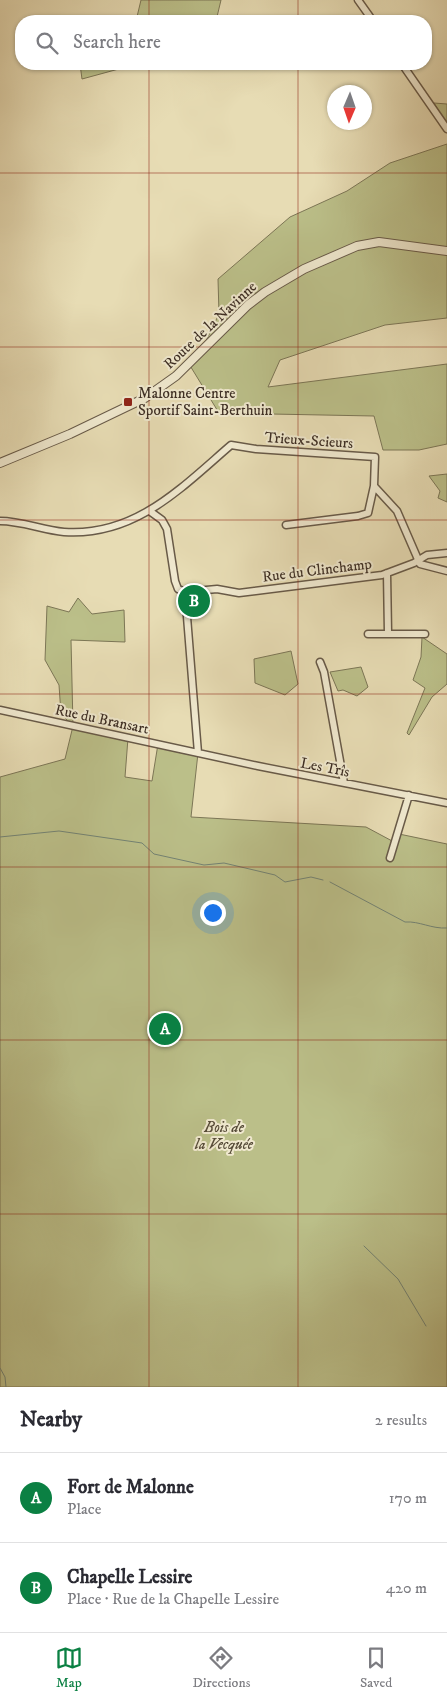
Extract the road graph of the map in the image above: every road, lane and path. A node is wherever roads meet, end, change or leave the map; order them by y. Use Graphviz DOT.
graph roads {
  1 [pos="358,0"];
  2 [pos="369,15"];
  3 [pos="406,70"];
  4 [pos="447,129"];
  5 [pos="447,251"];
  6 [pos="0,463"];
  7 [pos="374,486"];
  8 [pos="151,512"];
  9 [pos="0,521"];
  10 [pos="286,525"];
  11 [pos="447,553"];
  12 [pos="418,560"];
  13 [pos="447,571"];
  14 [pos="387,573"];
  15 [pos="185,592"];
  16 [pos="388,633"];
  17 [pos="368,634"];
  18 [pos="425,634"];
  19 [pos="320,662"];
  20 [pos="0,710"];
  21 [pos="198,753"];
  22 [pos="344,783"];
  23 [pos="409,795"];
  24 [pos="447,803"];
  25 [pos="390,858"];
  1 -- 2 [label="street"];
  3 -- 4 [label="street"];
  5 -- 6 [label="street, Route de la Navinne"];
  7 -- 8 [label="street, Trieux-Scieurs"];
  7 -- 10 [label="street"];
  7 -- 12 [label="street"];
  8 -- 9 [label="street"];
  8 -- 15 [label="street"];
  11 -- 12 [label="street, Rue du Clinchamp"];
  12 -- 13 [label="street"];
  12 -- 14 [label="street, Rue du Clinchamp"];
  14 -- 15 [label="street, Rue du Clinchamp"];
  14 -- 16 [label="street"];
  15 -- 21 [label="street"];
  16 -- 17 [label="street"];
  16 -- 18 [label="street"];
  19 -- 22 [label="street"];
  20 -- 21 [label="street, Rue du Bransart"];
  21 -- 22 [label="street, Les Trîs"];
  22 -- 23 [label="street, Les Trîs"];
  23 -- 24 [label="street, Les Trîs"];
  23 -- 25 [label="street"];
}
